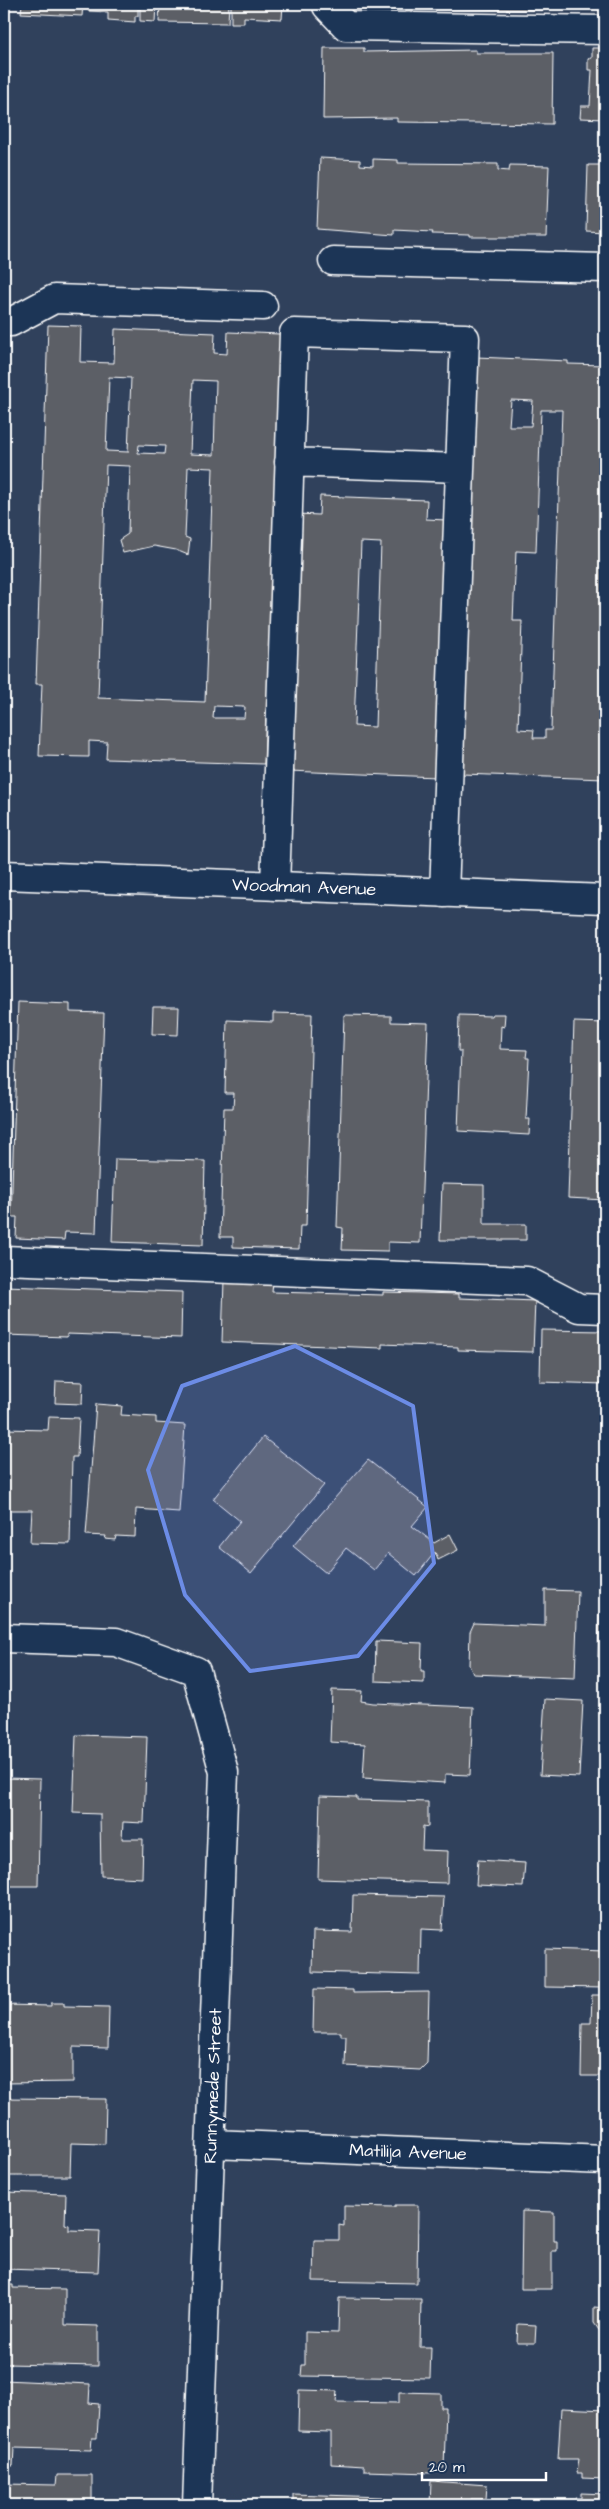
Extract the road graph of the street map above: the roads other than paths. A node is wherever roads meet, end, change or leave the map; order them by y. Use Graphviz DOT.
graph roads {
  1 [pos="327,4"];
  2 [pos="605,30"];
  3 [pos="333,261"];
  4 [pos="605,268"];
  5 [pos="263,306"];
  6 [pos="4,322"];
  7 [pos="290,462"];
  8 [pos="460,468"];
  9 [pos="4,874"];
  10 [pos="275,886"];
  11 [pos="444,893"];
  12 [pos="605,899"];
  13 [pos="4,1260"];
  14 [pos="605,1309"];
  15 [pos="4,1638"];
  16 [pos="212,2144"];
  17 [pos="605,2160"];
  18 [pos="197,2505"];
  1 -- 2 [label="street"];
  3 -- 4 [label="street"];
  5 -- 6 [label="street"];
  7 -- 8 [label="street"];
  7 -- 8 [label="street"];
  7 -- 10 [label="street"];
  8 -- 11 [label="street"];
  9 -- 10 [label="street, Woodman Avenue"];
  10 -- 11 [label="street, Woodman Avenue"];
  11 -- 12 [label="street, Woodman Avenue"];
  13 -- 14 [label="street"];
  15 -- 16 [label="street, Runnymede Street"];
  16 -- 17 [label="street, Matilija Avenue"];
  16 -- 18 [label="street, Runnymede Street"];
}
